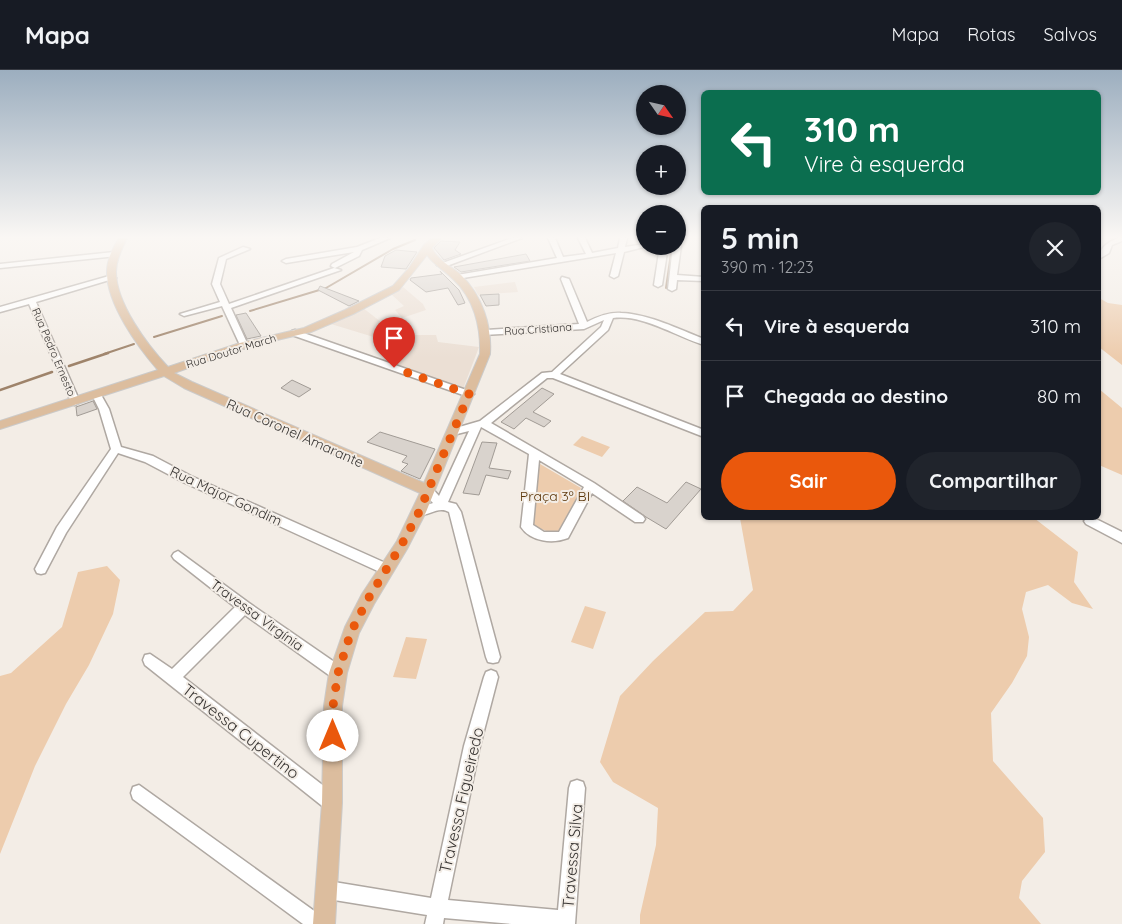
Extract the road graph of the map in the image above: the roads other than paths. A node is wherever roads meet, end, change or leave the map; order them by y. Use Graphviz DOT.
graph roads {
  1 [pos="673,277"];
  2 [pos="112,278"];
  3 [pos="217,278"];
  4 [pos="307,278"];
  5 [pos="406,278"];
  6 [pos="458,278"];
  7 [pos="659,278"];
  8 [pos="686,278"];
  9 [pos="565,279"];
  10 [pos="701,279"];
  11 [pos="658,285"];
  12 [pos="672,289"];
  13 [pos="32,301"];
  14 [pos="226,305"];
  15 [pos="0,310"];
  16 [pos="184,314"];
  17 [pos="609,319"];
  18 [pos="584,326"];
  19 [pos="295,333"];
  20 [pos="486,333"];
  21 [pos="701,341"];
  22 [pos="244,345"];
  23 [pos="165,371"];
  24 [pos="554,375"];
  25 [pos="469,394"];
  26 [pos="98,395"];
  27 [pos="75,402"];
  28 [pos="460,414"];
  29 [pos="480,424"];
  30 [pos="0,427"];
  31 [pos="453,432"];
  32 [pos="701,433"];
  33 [pos="116,449"];
  34 [pos="534,452"];
  35 [pos="590,486"];
  36 [pos="428,490"];
  37 [pos="441,505"];
  38 [pos="419,512"];
  39 [pos="638,519"];
  40 [pos="1090,521"];
  41 [pos="1122,538"];
  42 [pos="178,556"];
  43 [pos="41,569"];
  44 [pos="386,569"];
  45 [pos="244,607"];
  46 [pos="492,657"];
  47 [pos="150,660"];
  48 [pos="338,673"];
  49 [pos="491,677"];
  50 [pos="173,678"];
  51 [pos="578,788"];
  52 [pos="139,793"];
  53 [pos="332,803"];
  54 [pos="328,890"];
  55 [pos="436,916"];
  56 [pos="566,922"];
  57 [pos="318,924"];
  58 [pos="324,924"];
  1 -- 12 [label="street"];
  2 -- 13 [label="street"];
  2 -- 23 [label="main road"];
  3 -- 14 [label="street"];
  4 -- 14 [label="street"];
  5 -- 19 [label="main road, Rua Doutor March"];
  6 -- 20 [label="main road"];
  7 -- 11 [label="street"];
  8 -- 10 [label="street"];
  9 -- 18 [label="street"];
  13 -- 15 [label="street"];
  13 -- 27 [label="street, Rua Pedro Ernesto"];
  14 -- 16 [label="street"];
  14 -- 22 [label="street"];
  17 -- 24 [label="street"];
  18 -- 20 [label="street, Rua Cristiana"];
  18 -- 21 [label="street, Rua Cristiana"];
  19 -- 22 [label="main road, Rua Doutor March"];
  19 -- 25 [label="street"];
  20 -- 25 [label="main road"];
  22 -- 23 [label="main road, Rua Doutor March"];
  23 -- 26 [label="main road, Rua Doutor March"];
  23 -- 36 [label="main road, Rua Coronel Amarante"];
  24 -- 29 [label="street"];
  24 -- 32 [label="street"];
  25 -- 28 [label="main road"];
  26 -- 27 [label="main road, Rua Doutor March"];
  26 -- 33 [label="street"];
  27 -- 30 [label="main road, Rua Doutor March"];
  28 -- 29 [label="street"];
  28 -- 31 [label="main road"];
  29 -- 31 [label="street"];
  29 -- 34 [label="street"];
  29 -- 37 [label="street"];
  31 -- 36 [label="main road"];
  33 -- 43 [label="street"];
  33 -- 44 [label="street, Rua Major Gondim"];
  34 -- 35 [label="street"];
  34 -- 35 [label="street"];
  35 -- 39 [label="street"];
  36 -- 37 [label="street"];
  36 -- 38 [label="main road"];
  37 -- 38 [label="street"];
  37 -- 46 [label="street"];
  38 -- 44 [label="main road"];
  40 -- 41 [label="street"];
  42 -- 45 [label="street, Travessa Virgínia"];
  44 -- 48 [label="main road"];
  45 -- 48 [label="street, Travessa Virgínia"];
  45 -- 50 [label="street"];
  47 -- 50 [label="street, Travessa Cupertino"];
  48 -- 53 [label="main road"];
  49 -- 55 [label="street, Travessa Figueiredo"];
  50 -- 53 [label="street, Travessa Cupertino"];
  51 -- 56 [label="street, Travessa Silva"];
  52 -- 57 [label="street"];
  53 -- 54 [label="main road"];
  54 -- 55 [label="street"];
  54 -- 58 [label="main road"];
  55 -- 56 [label="street"];
}
